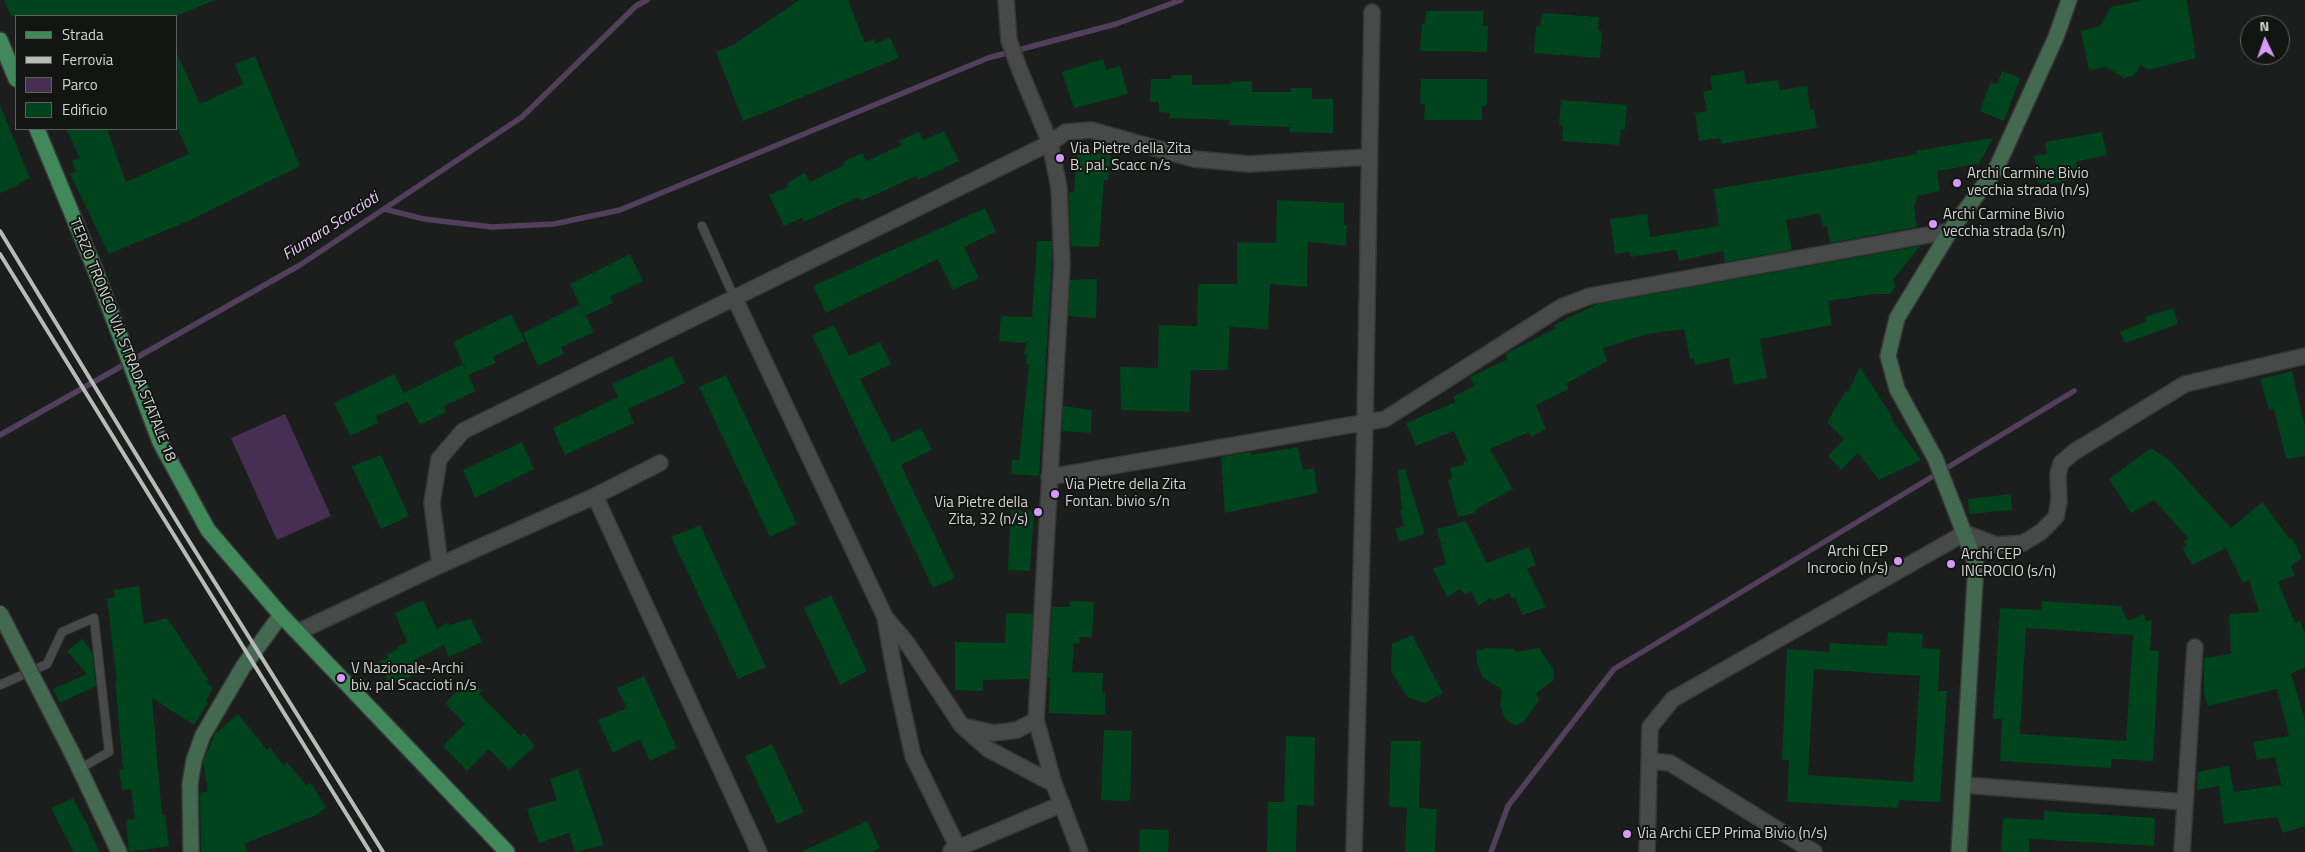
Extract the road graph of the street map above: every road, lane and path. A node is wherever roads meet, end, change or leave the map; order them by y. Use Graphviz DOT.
graph roads {
  1 [pos="1006,0"];
  2 [pos="2068,0"];
  3 [pos="1372,12"];
  4 [pos="0,40"];
  5 [pos="15,77"];
  6 [pos="37,130"];
  7 [pos="1050,143"];
  8 [pos="1369,157"];
  9 [pos="702,226"];
  10 [pos="1950,231"];
  11 [pos="734,297"];
  12 [pos="2305,356"];
  13 [pos="1365,424"];
  14 [pos="660,463"];
  15 [pos="1049,477"];
  16 [pos="595,496"];
  17 [pos="1965,533"];
  18 [pos="440,565"];
  19 [pos="0,612"];
  20 [pos="281,615"];
  21 [pos="885,617"];
  22 [pos="298,632"];
  23 [pos="2195,647"];
  24 [pos="0,685"];
  25 [pos="1036,720"];
  26 [pos="962,726"];
  27 [pos="1650,761"];
  28 [pos="79,768"];
  29 [pos="1054,784"];
  30 [pos="1964,785"];
  31 [pos="2185,802"];
  32 [pos="1062,804"];
  33 [pos="953,850"];
  34 [pos="119,852"];
  35 [pos="190,852"];
  36 [pos="507,852"];
  37 [pos="759,852"];
  38 [pos="1080,852"];
  39 [pos="1354,852"];
  40 [pos="1647,852"];
  41 [pos="1814,852"];
  42 [pos="1958,852"];
  43 [pos="2182,852"];
  1 -- 7 [label="street"];
  2 -- 10 [label="street"];
  3 -- 8 [label="street"];
  4 -- 5 [label="main road"];
  6 -- 20 [label="main road, TERZO TRONCO VIA STRADA STATALE 18"];
  7 -- 8 [label="street"];
  7 -- 11 [label="street"];
  7 -- 15 [label="street"];
  8 -- 13 [label="street"];
  9 -- 11 [label="lane"];
  10 -- 13 [label="street"];
  10 -- 17 [label="street"];
  11 -- 18 [label="street"];
  11 -- 21 [label="street"];
  12 -- 17 [label="street"];
  13 -- 15 [label="street"];
  13 -- 39 [label="street"];
  14 -- 16 [label="street"];
  15 -- 25 [label="street"];
  16 -- 18 [label="street"];
  16 -- 37 [label="street"];
  17 -- 27 [label="street"];
  17 -- 30 [label="street"];
  18 -- 22 [label="street"];
  19 -- 28 [label="street, bridge"];
  20 -- 22 [label="main road, TERZO TRONCO VIA STRADA STATALE 18"];
  20 -- 35 [label="street"];
  21 -- 26 [label="street"];
  21 -- 33 [label="street"];
  22 -- 36 [label="main road, TERZO TRONCO VIA STRADA STATALE 18"];
  23 -- 31 [label="street"];
  24 -- 28 [label="lane"];
  25 -- 26 [label="street"];
  25 -- 29 [label="street"];
  26 -- 29 [label="street"];
  27 -- 40 [label="street"];
  27 -- 41 [label="street"];
  28 -- 34 [label="street"];
  29 -- 32 [label="street"];
  30 -- 31 [label="street"];
  30 -- 42 [label="street"];
  31 -- 43 [label="street"];
  32 -- 33 [label="street"];
  32 -- 38 [label="street"];
}
